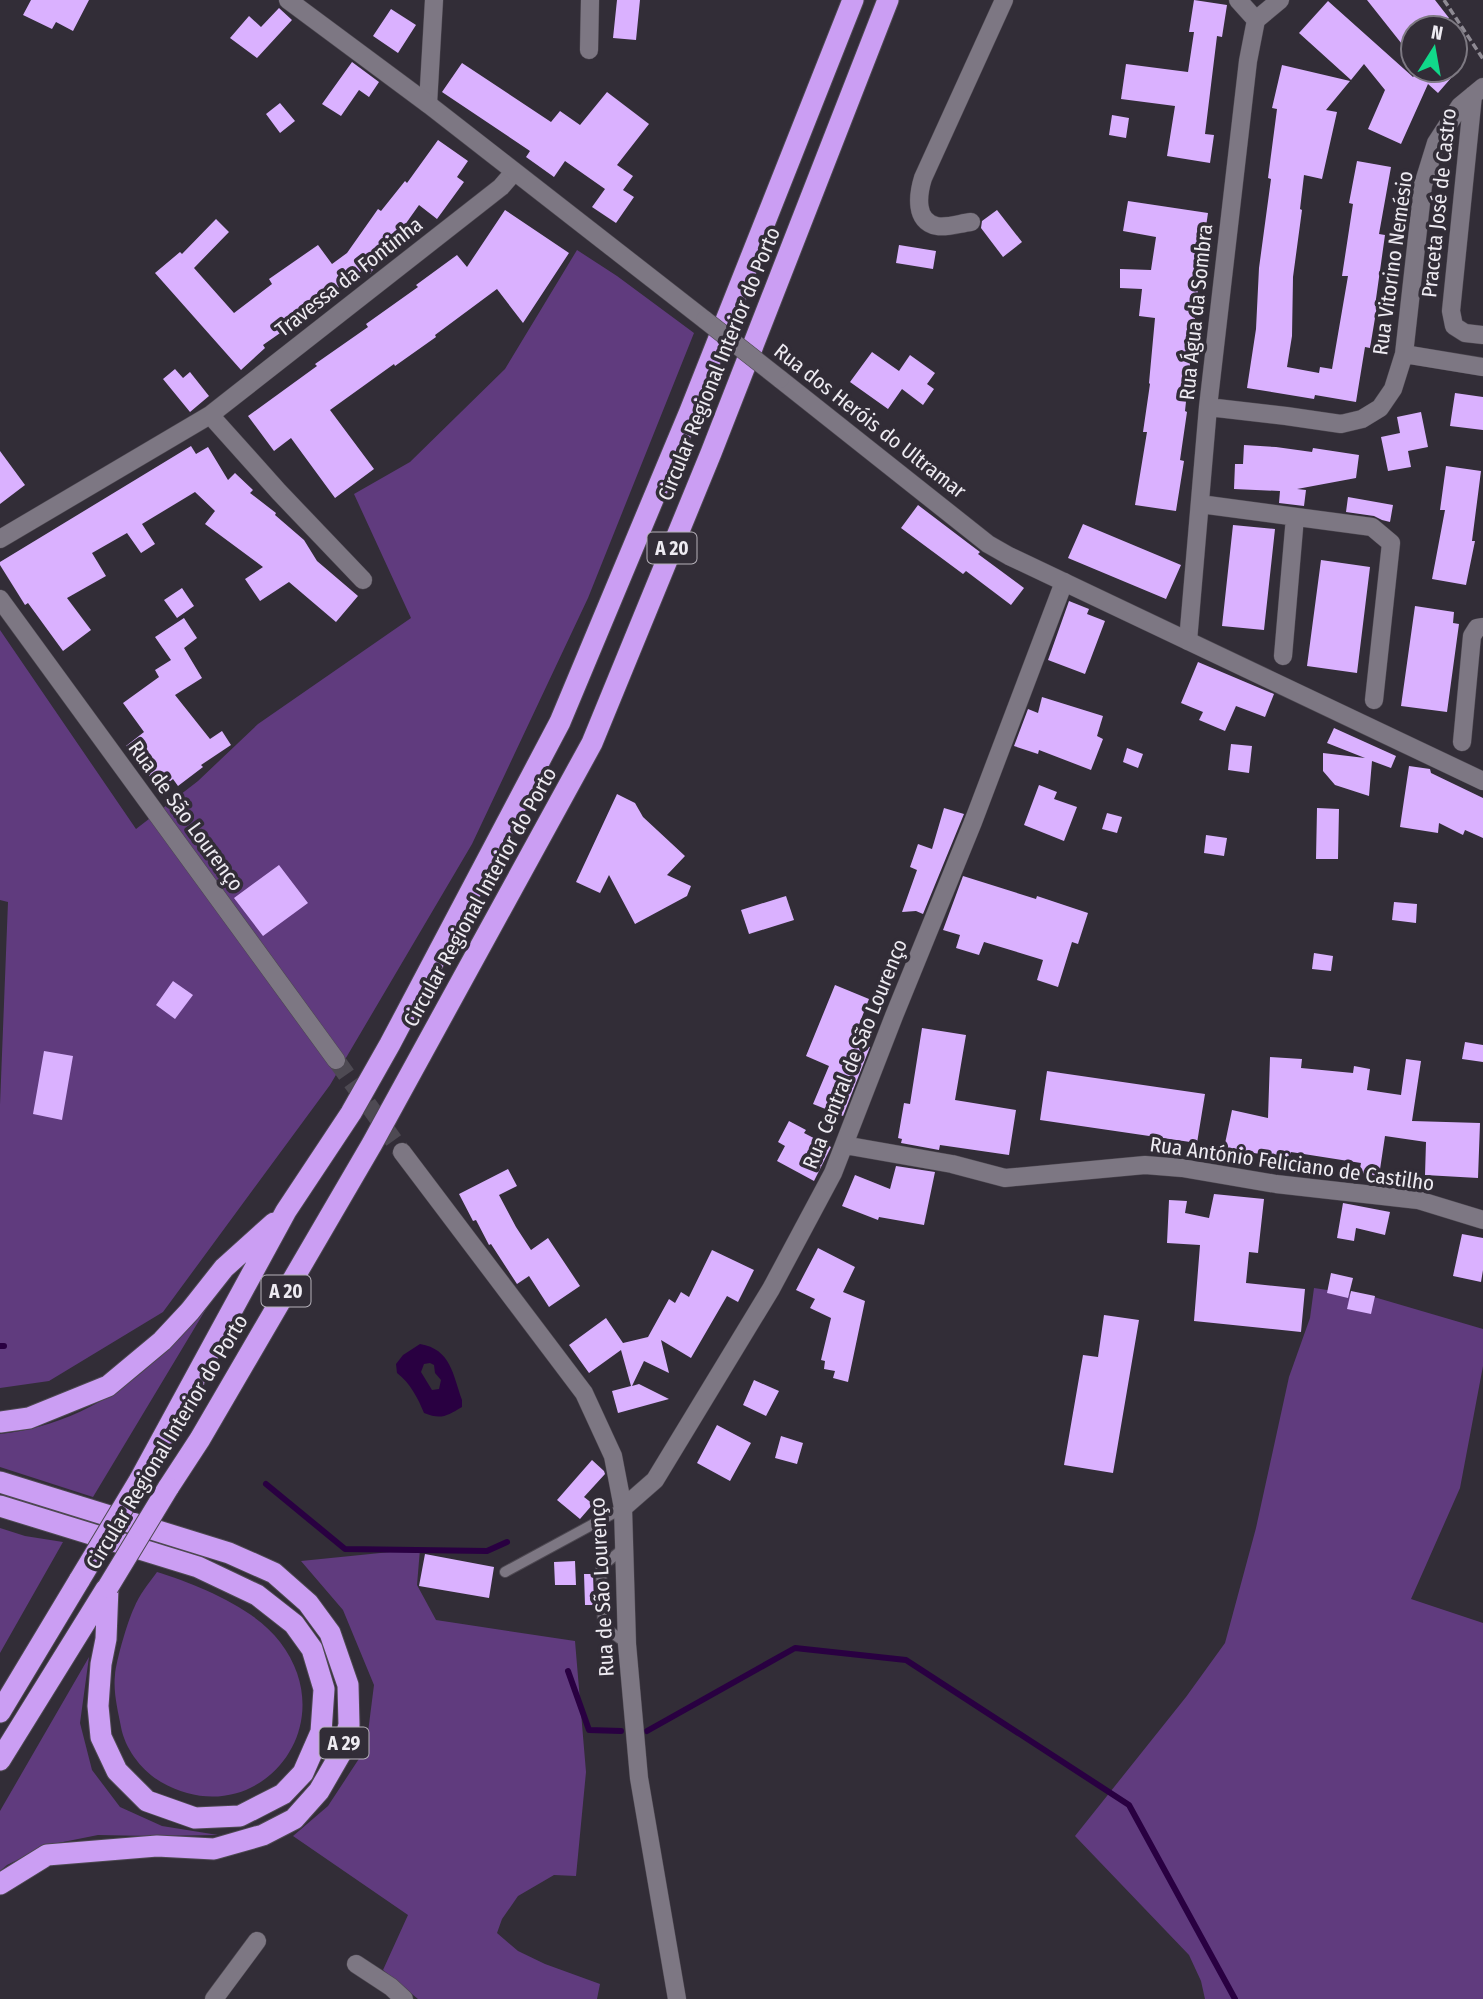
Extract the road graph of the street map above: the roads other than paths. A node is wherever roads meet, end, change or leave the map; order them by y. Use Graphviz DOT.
graph roads {
  1 [pos="288,0"];
  2 [pos="435,0"];
  3 [pos="590,0"];
  4 [pos="853,0"];
  5 [pos="888,0"];
  6 [pos="1004,0"];
  7 [pos="1238,0"];
  8 [pos="1279,0"];
  9 [pos="1256,20"];
  10 [pos="589,50"];
  11 [pos="1478,91"];
  12 [pos="428,104"];
  13 [pos="514,172"];
  14 [pos="971,222"];
  15 [pos="1483,335"];
  16 [pos="1404,354"];
  17 [pos="1483,367"];
  18 [pos="1208,407"];
  19 [pos="210,415"];
  20 [pos="1200,504"];
  21 [pos="1295,517"];
  22 [pos="0,539"];
  23 [pos="363,580"];
  24 [pos="1064,582"];
  25 [pos="0,599"];
  26 [pos="1483,627"];
  27 [pos="1188,641"];
  28 [pos="1283,656"];
  29 [pos="1374,700"];
  30 [pos="1462,742"];
  31 [pos="1483,781"];
  32 [pos="336,1060"];
  33 [pos="844,1145"];
  34 [pos="402,1152"];
  35 [pos="286,1211"];
  36 [pos="1483,1220"];
  37 [pos="0,1422"];
  38 [pos="0,1482"];
  39 [pos="0,1506"];
  40 [pos="623,1508"];
  41 [pos="505,1572"];
  42 [pos="107,1587"];
  43 [pos="0,1712"];
  44 [pos="0,1760"];
  45 [pos="0,1884"];
  46 [pos="257,1941"];
  47 [pos="356,1964"];
  48 [pos="214,1999"];
  49 [pos="404,1999"];
  50 [pos="677,1999"];
  1 -- 12 [label="street, Rua dos Heróis do Ultramar"];
  2 -- 12 [label="street"];
  3 -- 10 [label="street"];
  4 -- 35 [label="highway, Circular Regional Interior do Porto / A 20"];
  5 -- 42 [label="highway, Circular Regional Interior do Porto / A 20, bridge"];
  6 -- 14 [label="street"];
  7 -- 9 [label="street"];
  8 -- 9 [label="street"];
  9 -- 18 [label="street, Rua Água da Sombra"];
  11 -- 15 [label="street, Praceta José de Castro"];
  11 -- 16 [label="street, Rua Vitorino Nemésio"];
  12 -- 13 [label="street, Rua dos Heróis do Ultramar"];
  13 -- 19 [label="street, Travessa da Fontinha"];
  13 -- 24 [label="street, Rua dos Heróis do Ultramar, bridge"];
  16 -- 17 [label="street"];
  16 -- 18 [label="street, Rua Vitorino Nemésio"];
  18 -- 20 [label="street, Rua Água da Sombra"];
  19 -- 22 [label="street, Travessa da Fontinha"];
  19 -- 23 [label="street"];
  20 -- 21 [label="street"];
  20 -- 27 [label="street, Rua Água da Sombra"];
  21 -- 28 [label="street"];
  21 -- 29 [label="street"];
  24 -- 27 [label="street, Rua dos Heróis do Ultramar"];
  24 -- 33 [label="street, Rua Central de São Lourenço"];
  25 -- 32 [label="street, Rua de São Lourenço"];
  26 -- 30 [label="street"];
  27 -- 31 [label="street, Rua dos Heróis do Ultramar"];
  33 -- 36 [label="street, Rua António Feliciano de Castilho"];
  33 -- 40 [label="street, Rua Central de São Lourenço"];
  34 -- 40 [label="street, Rua de São Lourenço"];
  35 -- 37 [label="highway"];
  35 -- 43 [label="highway, Circular Regional Interior do Porto / A 20, bridge"];
  38 -- 45 [label="highway, A 29"];
  39 -- 42 [label="highway, A 29"];
  40 -- 41 [label="lane"];
  40 -- 50 [label="street, Rua de São Lourenço"];
  42 -- 44 [label="highway, Circular Regional Interior do Porto / A 20"];
  46 -- 48 [label="street"];
  47 -- 49 [label="street"];
}
